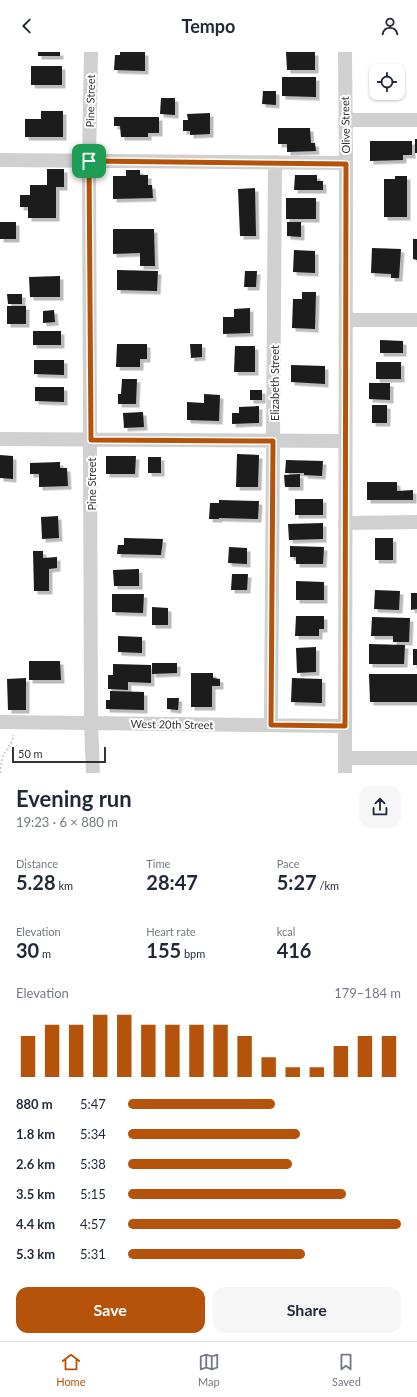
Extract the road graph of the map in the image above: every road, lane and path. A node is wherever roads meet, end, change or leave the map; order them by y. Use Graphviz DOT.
graph roads {
  1 [pos="91,52"];
  2 [pos="345,52"];
  3 [pos="345,120"];
  4 [pos="417,120"];
  5 [pos="0,160"];
  6 [pos="89,161"];
  7 [pos="275,162"];
  8 [pos="346,164"];
  9 [pos="346,320"];
  10 [pos="417,320"];
  11 [pos="0,439"];
  12 [pos="91,440"];
  13 [pos="273,441"];
  14 [pos="345,441"];
  15 [pos="417,522"];
  16 [pos="345,523"];
  17 [pos="0,722"];
  18 [pos="91,723"];
  19 [pos="271,725"];
  20 [pos="345,726"];
  21 [pos="13,734"];
  22 [pos="345,758"];
  23 [pos="417,758"];
  24 [pos="1,763"];
  25 [pos="0,773"];
  26 [pos="93,773"];
  27 [pos="345,773"];
  1 -- 6 [label="street, Pine Street"];
  2 -- 3 [label="street, Olive Street"];
  3 -- 4 [label="street"];
  3 -- 8 [label="street, Olive Street"];
  5 -- 6 [label="street"];
  6 -- 7 [label="street"];
  6 -- 12 [label="street, Pine Street"];
  7 -- 8 [label="street"];
  7 -- 13 [label="street, Elizabeth Street"];
  8 -- 9 [label="street, Olive Street"];
  9 -- 10 [label="street"];
  9 -- 14 [label="street, Olive Street"];
  11 -- 12 [label="street"];
  12 -- 13 [label="street"];
  12 -- 18 [label="street, Pine Street"];
  13 -- 14 [label="street"];
  13 -- 19 [label="street, Elizabeth Street"];
  14 -- 16 [label="street, Olive Street"];
  15 -- 16 [label="street"];
  16 -- 20 [label="street, Olive Street"];
  17 -- 18 [label="street, West 20th Street"];
  18 -- 19 [label="street, West 20th Street"];
  18 -- 26 [label="street, Pine Street"];
  19 -- 20 [label="street, West 20th Street"];
  20 -- 22 [label="street, Olive Street"];
  21 -- 24 [label="path"];
  22 -- 23 [label="street"];
  22 -- 27 [label="street, Olive Street"];
  24 -- 25 [label="path"];
}
